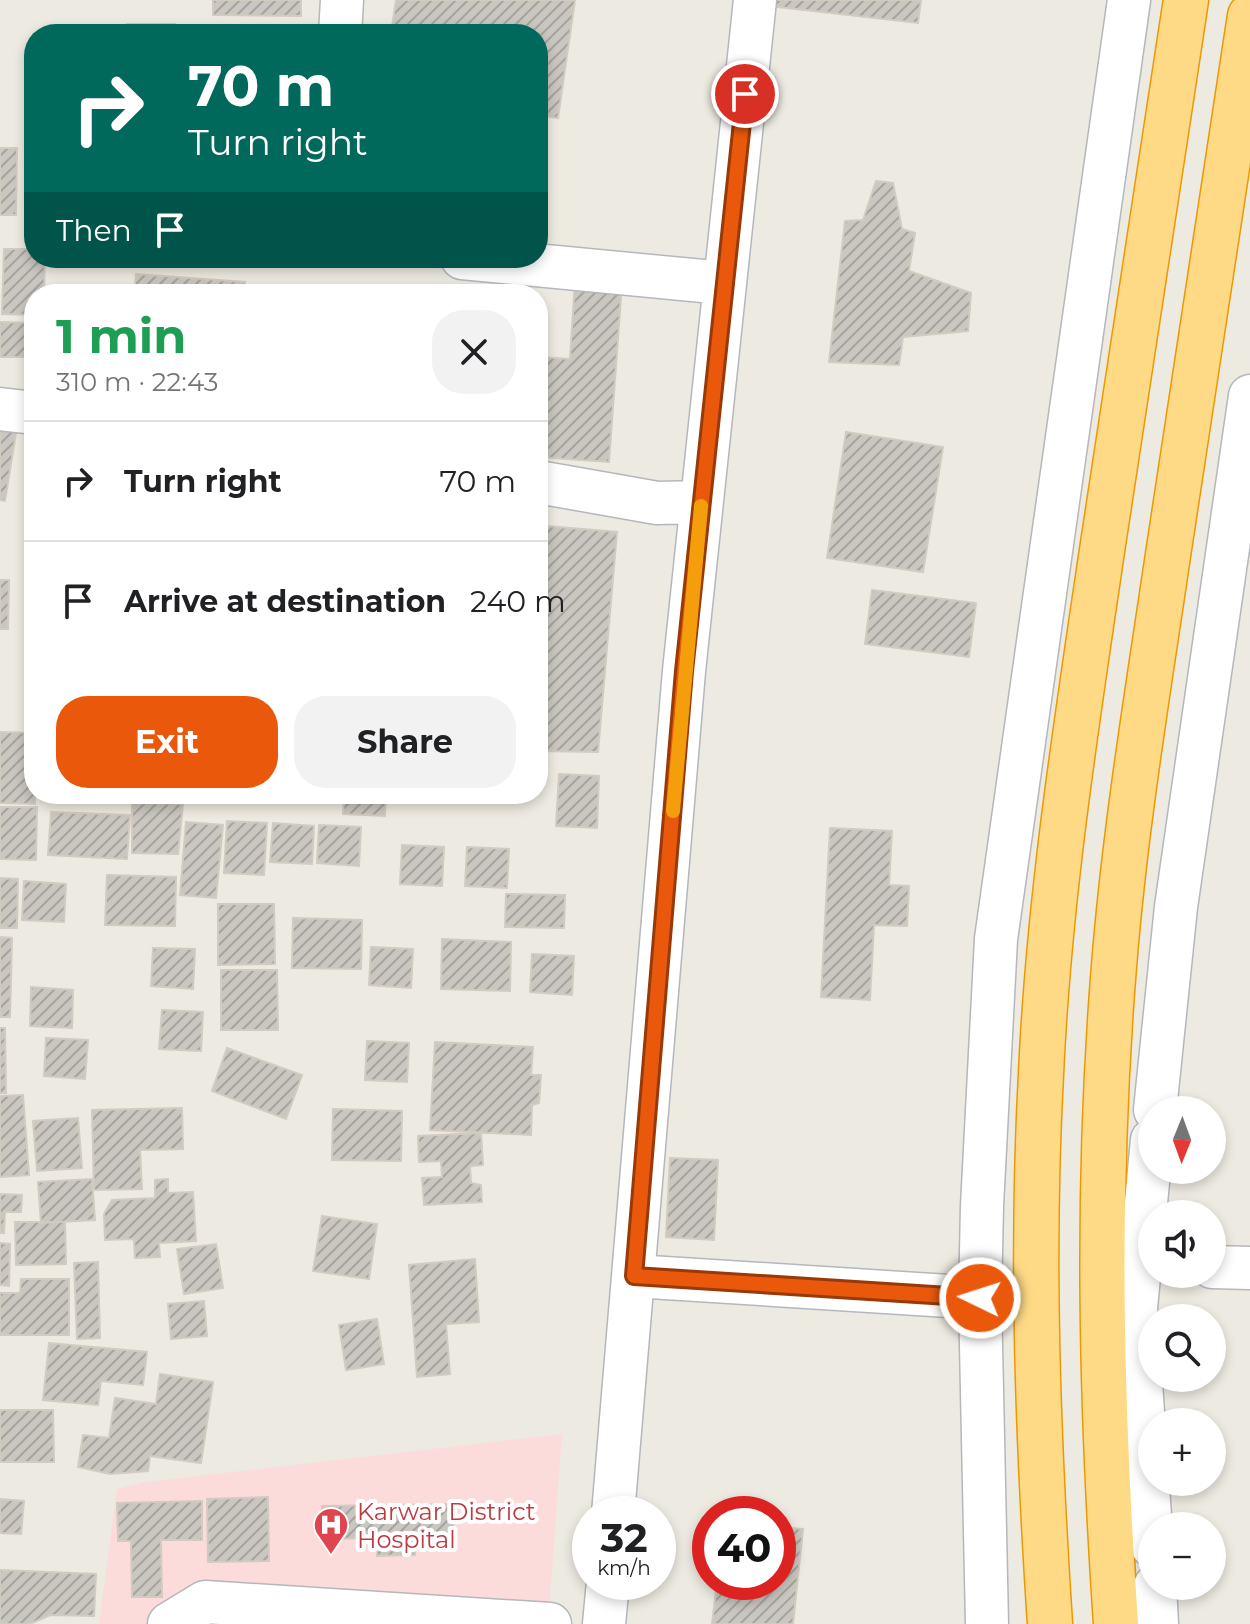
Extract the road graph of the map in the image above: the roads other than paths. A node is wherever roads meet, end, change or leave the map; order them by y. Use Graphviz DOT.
graph roads {
  1 [pos="342,0"];
  2 [pos="755,0"];
  3 [pos="1129,0"];
  4 [pos="1186,0"];
  5 [pos="1250,16"];
  6 [pos="341,24"];
  7 [pos="548,266"];
  8 [pos="724,283"];
  9 [pos="1250,396"];
  10 [pos="0,409"];
  11 [pos="24,412"];
  12 [pos="548,484"];
  13 [pos="701,502"];
  14 [pos="1156,1096"];
  15 [pos="1226,1267"];
  16 [pos="1250,1268"];
  17 [pos="634,1276"];
  18 [pos="1141,1288"];
  19 [pos="980,1298"];
  20 [pos="615,1496"];
  21 [pos="1150,1512"];
  22 [pos="606,1600"];
  23 [pos="1156,1600"];
  24 [pos="169,1624"];
  25 [pos="550,1624"];
  26 [pos="604,1624"];
  27 [pos="987,1624"];
  28 [pos="1050,1624"];
  29 [pos="1116,1624"];
  30 [pos="1157,1624"];
  1 -- 6 [label="street"];
  2 -- 8 [label="street"];
  3 -- 19 [label="street"];
  4 -- 28 [label="highway"];
  5 -- 29 [label="highway"];
  7 -- 8 [label="street"];
  8 -- 13 [label="street"];
  9 -- 14 [label="street"];
  10 -- 11 [label="street"];
  12 -- 13 [label="street"];
  13 -- 17 [label="street"];
  15 -- 16 [label="street"];
  17 -- 19 [label="street"];
  17 -- 20 [label="street"];
  18 -- 21 [label="street"];
  19 -- 27 [label="street"];
  22 -- 26 [label="street"];
  23 -- 30 [label="street"];
  24 -- 25 [label="street"];
}
